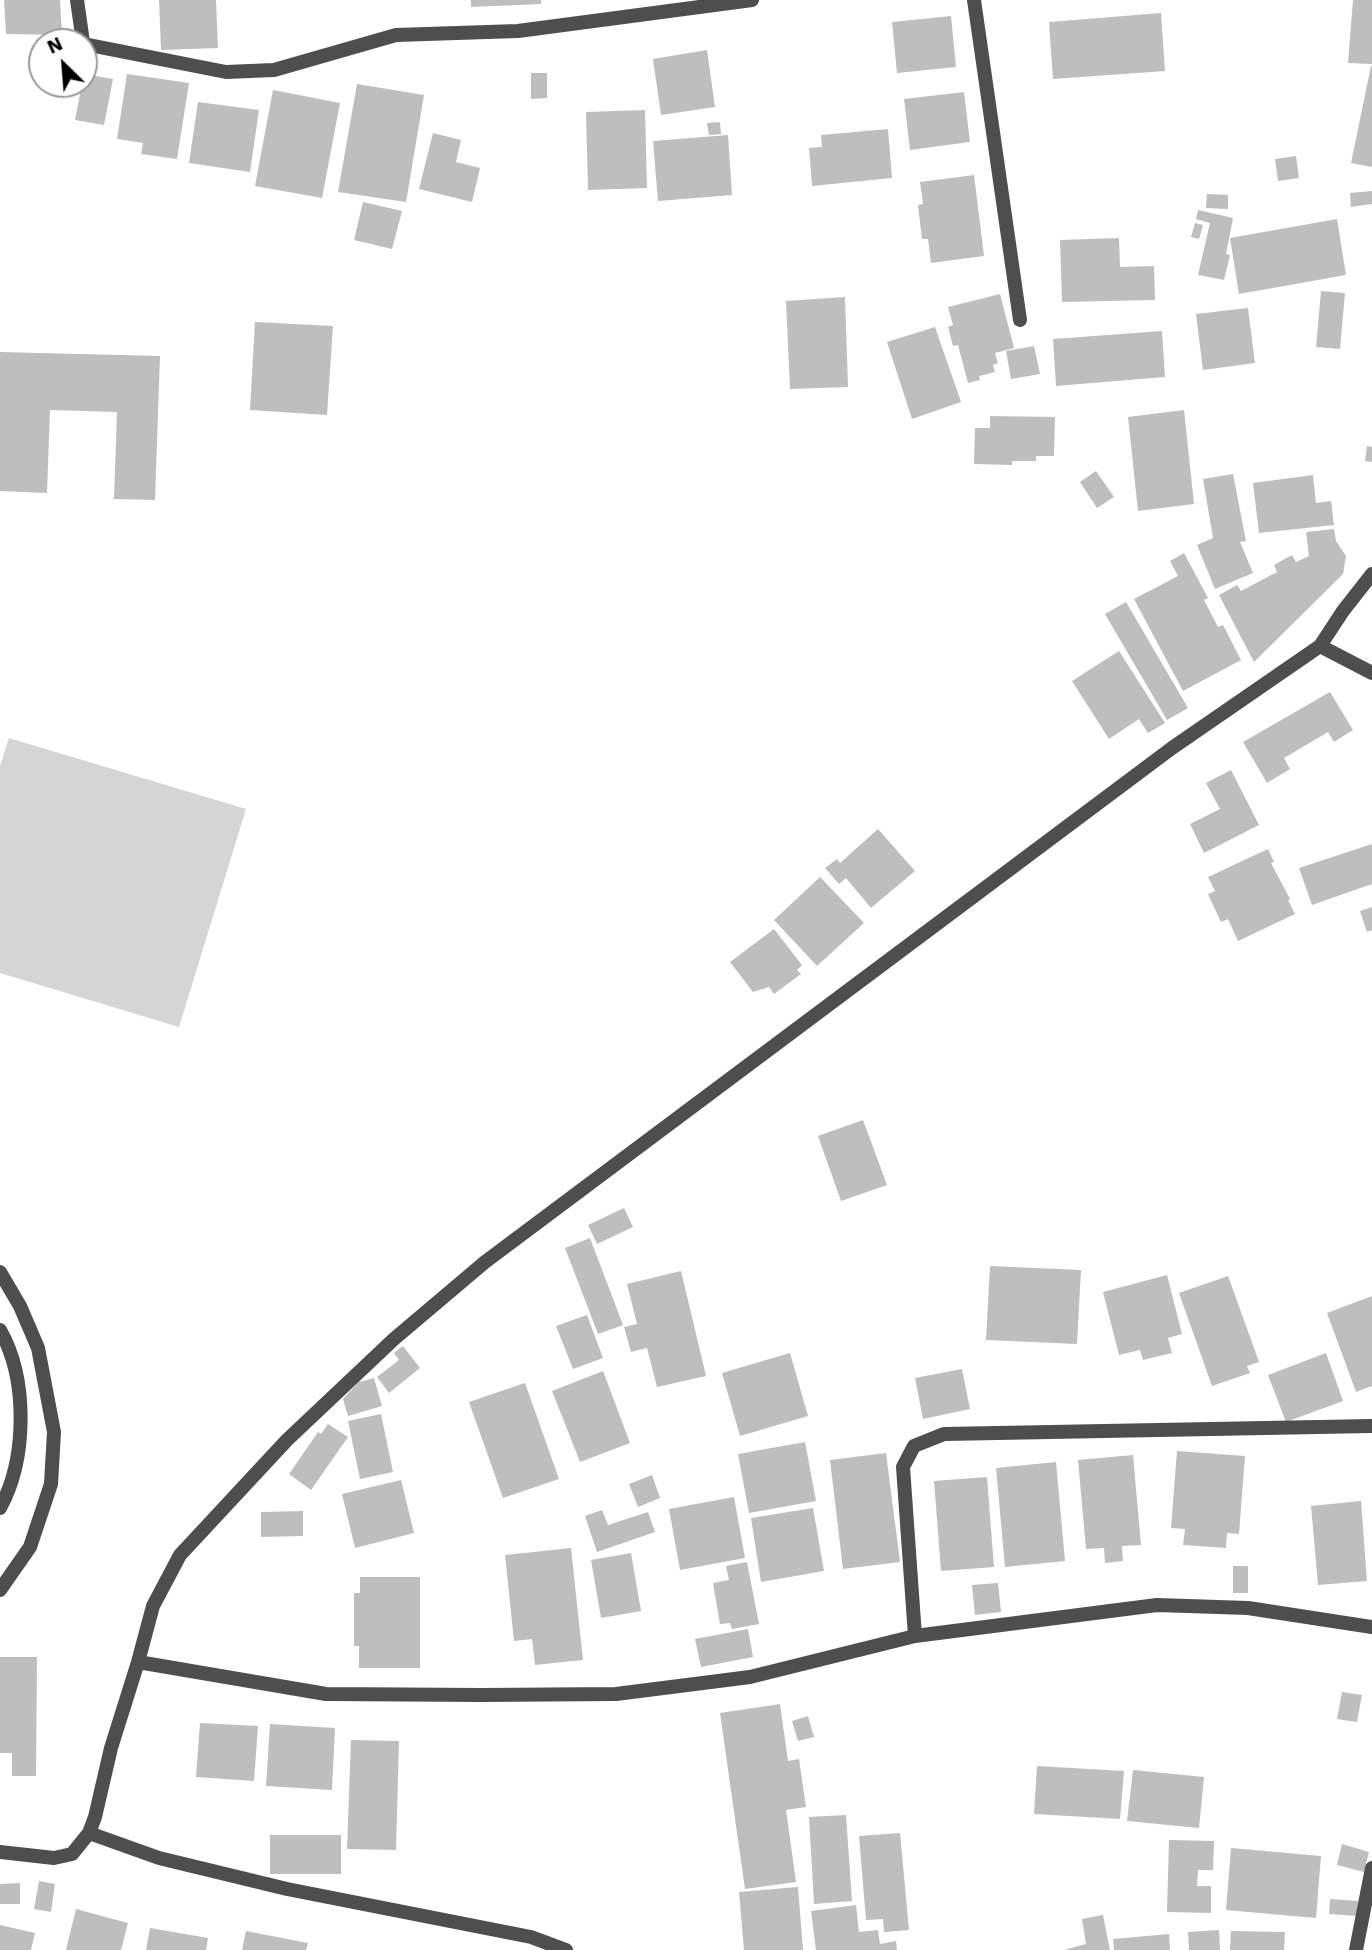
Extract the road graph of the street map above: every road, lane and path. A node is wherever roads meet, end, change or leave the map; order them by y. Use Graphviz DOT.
graph roads {
  1 [pos="77,0"];
  2 [pos="752,0"];
  3 [pos="974,0"];
  4 [pos="82,28"];
  5 [pos="98,46"];
  6 [pos="1020,320"];
  7 [pos="1372,574"];
  8 [pos="1320,646"];
  9 [pos="1372,673"];
  10 [pos="0,1272"];
  11 [pos="0,1330"];
  12 [pos="1372,1426"];
  13 [pos="0,1508"];
  14 [pos="0,1590"];
  15 [pos="1372,1627"];
  16 [pos="915,1636"];
  17 [pos="138,1661"];
  18 [pos="89,1833"];
  19 [pos="0,1852"];
  20 [pos="1372,1868"];
  21 [pos="566,1950"];
  22 [pos="1356,1950"];
  1 -- 4 [label="street"];
  2 -- 5 [label="street"];
  3 -- 6 [label="street"];
  7 -- 8 [label="street"];
  8 -- 9 [label="street"];
  8 -- 17 [label="street"];
  10 -- 14 [label="street"];
  11 -- 13 [label="street"];
  12 -- 16 [label="street"];
  15 -- 16 [label="street"];
  16 -- 17 [label="street"];
  17 -- 18 [label="street"];
  18 -- 19 [label="street"];
  18 -- 21 [label="street"];
  20 -- 22 [label="street"];
}
